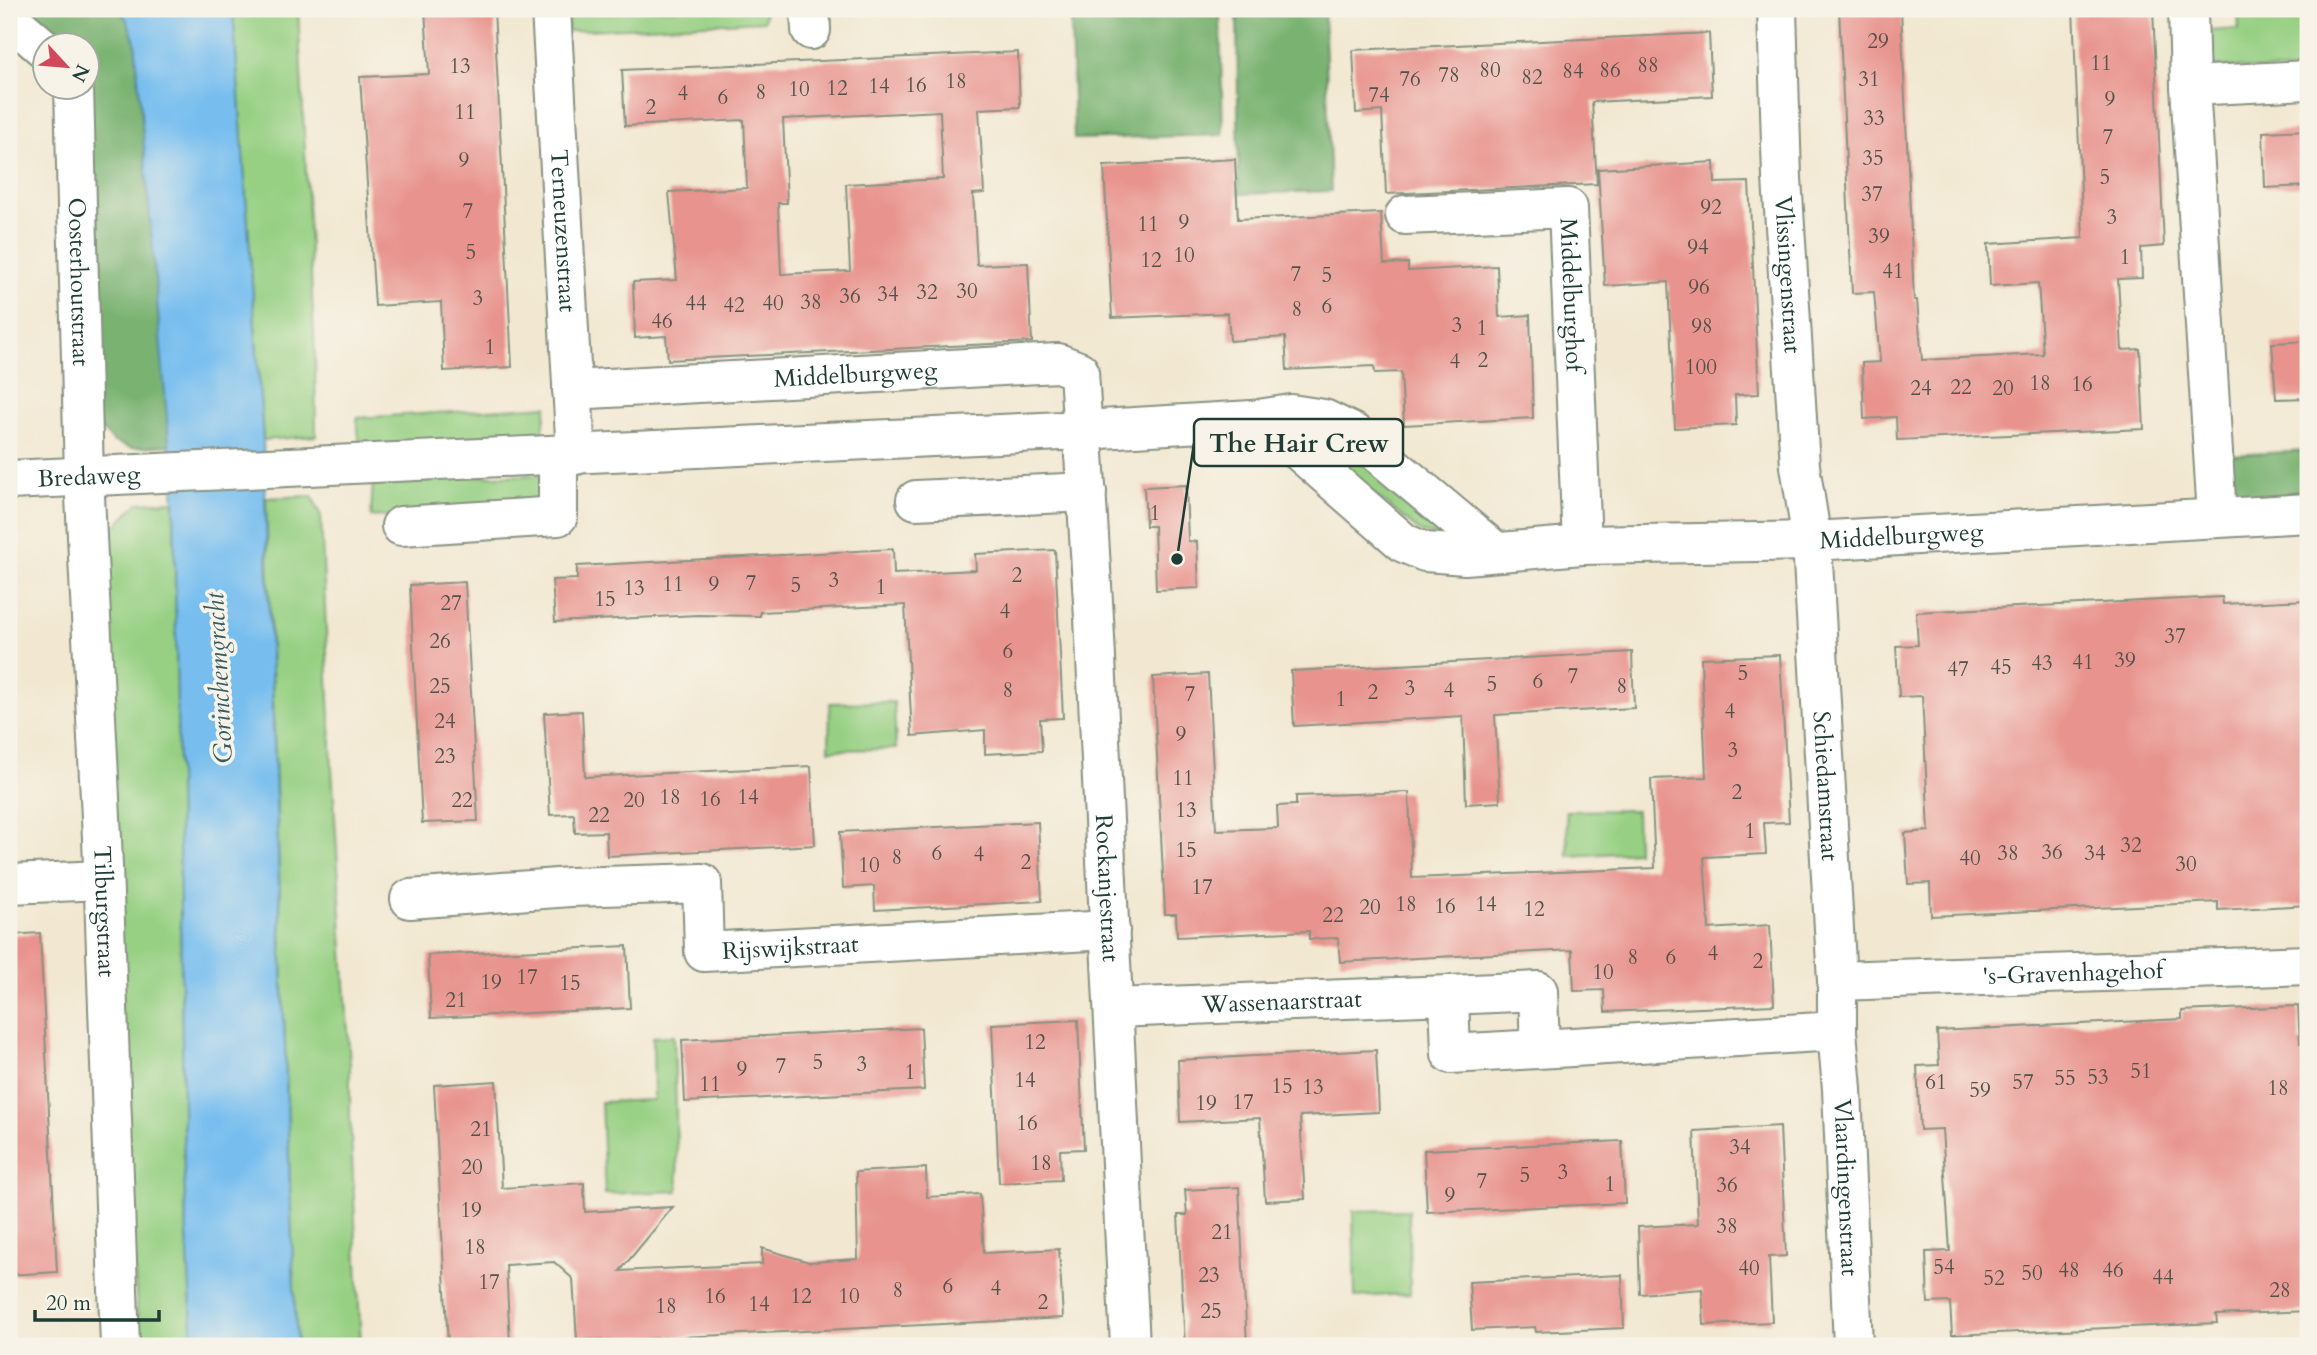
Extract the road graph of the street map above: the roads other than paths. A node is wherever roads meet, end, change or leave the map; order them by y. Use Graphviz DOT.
graph roads {
  1 [pos="551,9"];
  2 [pos="1776,9"];
  3 [pos="2188,9"];
  4 [pos="9,18"];
  5 [pos="32,38"];
  6 [pos="2308,80"];
  7 [pos="2190,86"];
  8 [pos="74,102"];
  9 [pos="1405,215"];
  10 [pos="572,390"];
  11 [pos="1252,420"];
  12 [pos="1084,430"];
  13 [pos="567,455"];
  14 [pos="83,476"];
  15 [pos="9,480"];
  16 [pos="1087,492"];
  17 [pos="916,500"];
  18 [pos="2308,513"];
  19 [pos="2217,516"];
  20 [pos="401,526"];
  21 [pos="1812,541"];
  22 [pos="1582,545"];
  23 [pos="1496,552"];
  24 [pos="103,880"];
  25 [pos="9,884"];
  26 [pos="410,899"];
  27 [pos="1110,930"];
  28 [pos="2308,965"];
  29 [pos="1837,981"];
  30 [pos="1448,995"];
  31 [pos="1114,1009"];
  32 [pos="1837,1031"];
  33 [pos="1540,1049"];
  34 [pos="120,1346"];
  35 [pos="1130,1346"];
  36 [pos="1853,1346"];
  1 -- 10 [label="street, Terneuzenstraat"];
  2 -- 21 [label="street, Vlissingenstraat"];
  3 -- 7 [label="street"];
  4 -- 5 [label="street"];
  6 -- 7 [label="street"];
  7 -- 19 [label="street"];
  8 -- 14 [label="street, Oosterhoutstraat"];
  9 -- 22 [label="street, Middelburghof"];
  10 -- 12 [label="street, Middelburgweg"];
  10 -- 13 [label="street, Terneuzenstraat"];
  11 -- 12 [label="street"];
  11 -- 23 [label="street, Middelburgweg"];
  11 -- 23 [label="street"];
  12 -- 13 [label="street"];
  12 -- 16 [label="street, Rockanjestraat"];
  13 -- 14 [label="street, Bredaweg"];
  13 -- 20 [label="street"];
  14 -- 15 [label="street, Bredaweg"];
  14 -- 24 [label="street, Tilburgstraat"];
  16 -- 17 [label="street"];
  16 -- 27 [label="street, Rockanjestraat"];
  18 -- 19 [label="street, Middelburgweg"];
  19 -- 21 [label="street, Middelburgweg"];
  21 -- 22 [label="street, Middelburgweg"];
  21 -- 29 [label="street, Schiedamstraat"];
  22 -- 23 [label="street, Middelburgweg"];
  24 -- 25 [label="street"];
  24 -- 34 [label="street, Tilburgstraat"];
  26 -- 27 [label="street, Rijswijkstraat"];
  27 -- 31 [label="street, Rockanjestraat"];
  28 -- 29 [label="street, 's-Gravenhagehof"];
  29 -- 32 [label="street, Schiedamstraat"];
  30 -- 31 [label="street, Wassenaarstraat"];
  30 -- 33 [label="street, Wassenaarstraat"];
  30 -- 33 [label="street"];
  31 -- 35 [label="street, Rockanjestraat"];
  32 -- 33 [label="street"];
  32 -- 36 [label="street, Vlaardingenstraat"];
}
